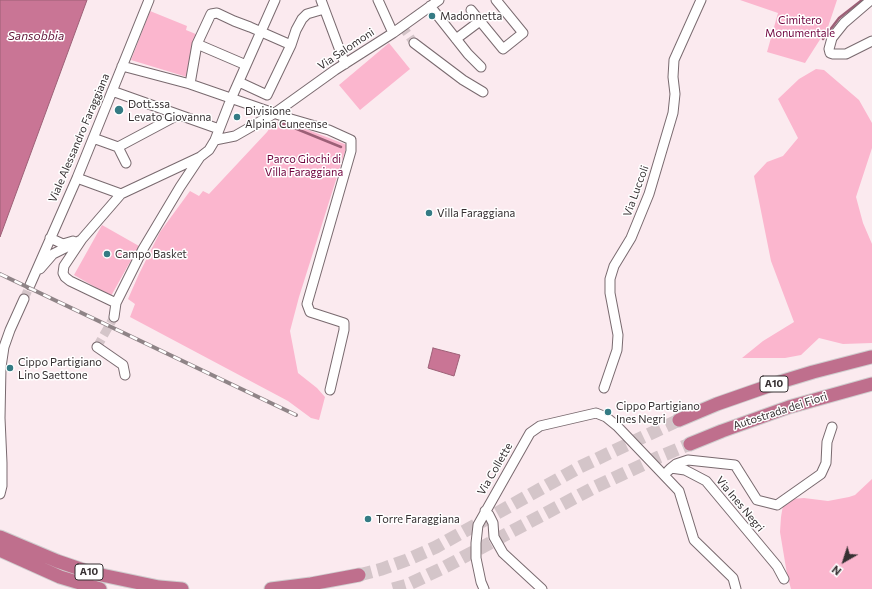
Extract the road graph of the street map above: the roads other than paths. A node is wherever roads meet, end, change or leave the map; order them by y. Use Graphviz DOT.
graph roads {
  1 [pos="149,0"];
  2 [pos="274,0"];
  3 [pos="378,0"];
  4 [pos="439,0"];
  5 [pos="496,0"];
  6 [pos="701,0"];
  7 [pos="871,0"];
  8 [pos="322,4"];
  9 [pos="430,6"];
  10 [pos="471,10"];
  11 [pos="480,21"];
  12 [pos="260,32"];
  13 [pos="393,33"];
  14 [pos="456,38"];
  15 [pos="872,41"];
  16 [pos="197,44"];
  17 [pos="414,44"];
  18 [pos="291,46"];
  19 [pos="345,64"];
  20 [pos="246,65"];
  21 [pos="122,66"];
  22 [pos="481,67"];
  23 [pos="239,82"];
  24 [pos="190,84"];
  25 [pos="112,92"];
  26 [pos="482,92"];
  27 [pos="231,99"];
  28 [pos="161,108"];
  29 [pos="278,114"];
  30 [pos="178,115"];
  31 [pos="163,123"];
  32 [pos="219,129"];
  33 [pos="93,138"];
  34 [pos="215,140"];
  35 [pos="118,147"];
  36 [pos="200,157"];
  37 [pos="126,163"];
  38 [pos="76,178"];
  39 [pos="121,194"];
  40 [pos="82,239"];
  41 [pos="49,242"];
  42 [pos="63,249"];
  43 [pos="24,299"];
  44 [pos="116,303"];
  45 [pos="114,317"];
  46 [pos="97,347"];
  47 [pos="871,357"];
  48 [pos="125,375"];
  49 [pos="872,384"];
  50 [pos="604,388"];
  51 [pos="330,390"];
  52 [pos="679,420"];
  53 [pos="832,427"];
  54 [pos="690,444"];
  55 [pos="668,471"];
  56 [pos="0,494"];
  57 [pos="484,511"];
  58 [pos="0,537"];
  59 [pos="0,550"];
  60 [pos="359,574"];
  61 [pos="784,579"];
  62 [pos="100,589"];
  63 [pos="182,589"];
  64 [pos="271,589"];
  65 [pos="484,589"];
  66 [pos="542,589"];
  67 [pos="736,589"];
  1 -- 21 [label="street, Viale Alessandro Faraggiana"];
  2 -- 12 [label="street"];
  3 -- 13 [label="street"];
  4 -- 9 [label="street, Via Salomoni"];
  5 -- 11 [label="street"];
  6 -- 50 [label="street, Via Luccoli"];
  7 -- 15 [label="street"];
  8 -- 18 [label="street"];
  8 -- 19 [label="street"];
  9 -- 13 [label="street, Via Salomoni"];
  9 -- 14 [label="street"];
  10 -- 11 [label="street"];
  11 -- 14 [label="street"];
  12 -- 16 [label="street"];
  12 -- 18 [label="street"];
  12 -- 20 [label="street"];
  13 -- 19 [label="street, Via Salomoni"];
  14 -- 22 [label="street"];
  16 -- 20 [label="street"];
  16 -- 24 [label="street"];
  17 -- 26 [label="street"];
  18 -- 23 [label="street"];
  19 -- 29 [label="street, Via Salomoni"];
  20 -- 23 [label="street"];
  21 -- 24 [label="street"];
  21 -- 25 [label="street, Viale Alessandro Faraggiana"];
  23 -- 27 [label="street"];
  24 -- 27 [label="street"];
  25 -- 28 [label="street"];
  25 -- 33 [label="street, Viale Alessandro Faraggiana"];
  27 -- 29 [label="street"];
  27 -- 32 [label="street"];
  28 -- 30 [label="street"];
  28 -- 31 [label="street"];
  29 -- 34 [label="street, Via Salomoni"];
  29 -- 51 [label="street"];
  30 -- 31 [label="street"];
  30 -- 32 [label="street"];
  31 -- 35 [label="street"];
  32 -- 34 [label="street"];
  33 -- 35 [label="street"];
  33 -- 38 [label="street, Viale Alessandro Faraggiana"];
  34 -- 36 [label="street"];
  35 -- 37 [label="street"];
  36 -- 39 [label="street"];
  36 -- 44 [label="street"];
  38 -- 39 [label="street"];
  38 -- 41 [label="street, Viale Alessandro Faraggiana"];
  39 -- 40 [label="street"];
  40 -- 41 [label="street"];
  40 -- 42 [label="street"];
  40 -- 44 [label="street"];
  41 -- 42 [label="street"];
  41 -- 42 [label="street, Viale Alessandro Faraggiana"];
  43 -- 56 [label="street"];
  44 -- 45 [label="street"];
  46 -- 48 [label="street"];
  47 -- 52 [label="highway, A10"];
  49 -- 54 [label="highway, Autostrada dei Fiori / A10"];
  53 -- 55 [label="street"];
  55 -- 57 [label="street, Via Collette"];
  55 -- 61 [label="street, Via Ines Negri"];
  55 -- 67 [label="street"];
  57 -- 65 [label="street"];
  57 -- 66 [label="street, Via Collette"];
  58 -- 63 [label="highway, A10"];
  59 -- 62 [label="highway, A10"];
  60 -- 64 [label="highway"];
}
